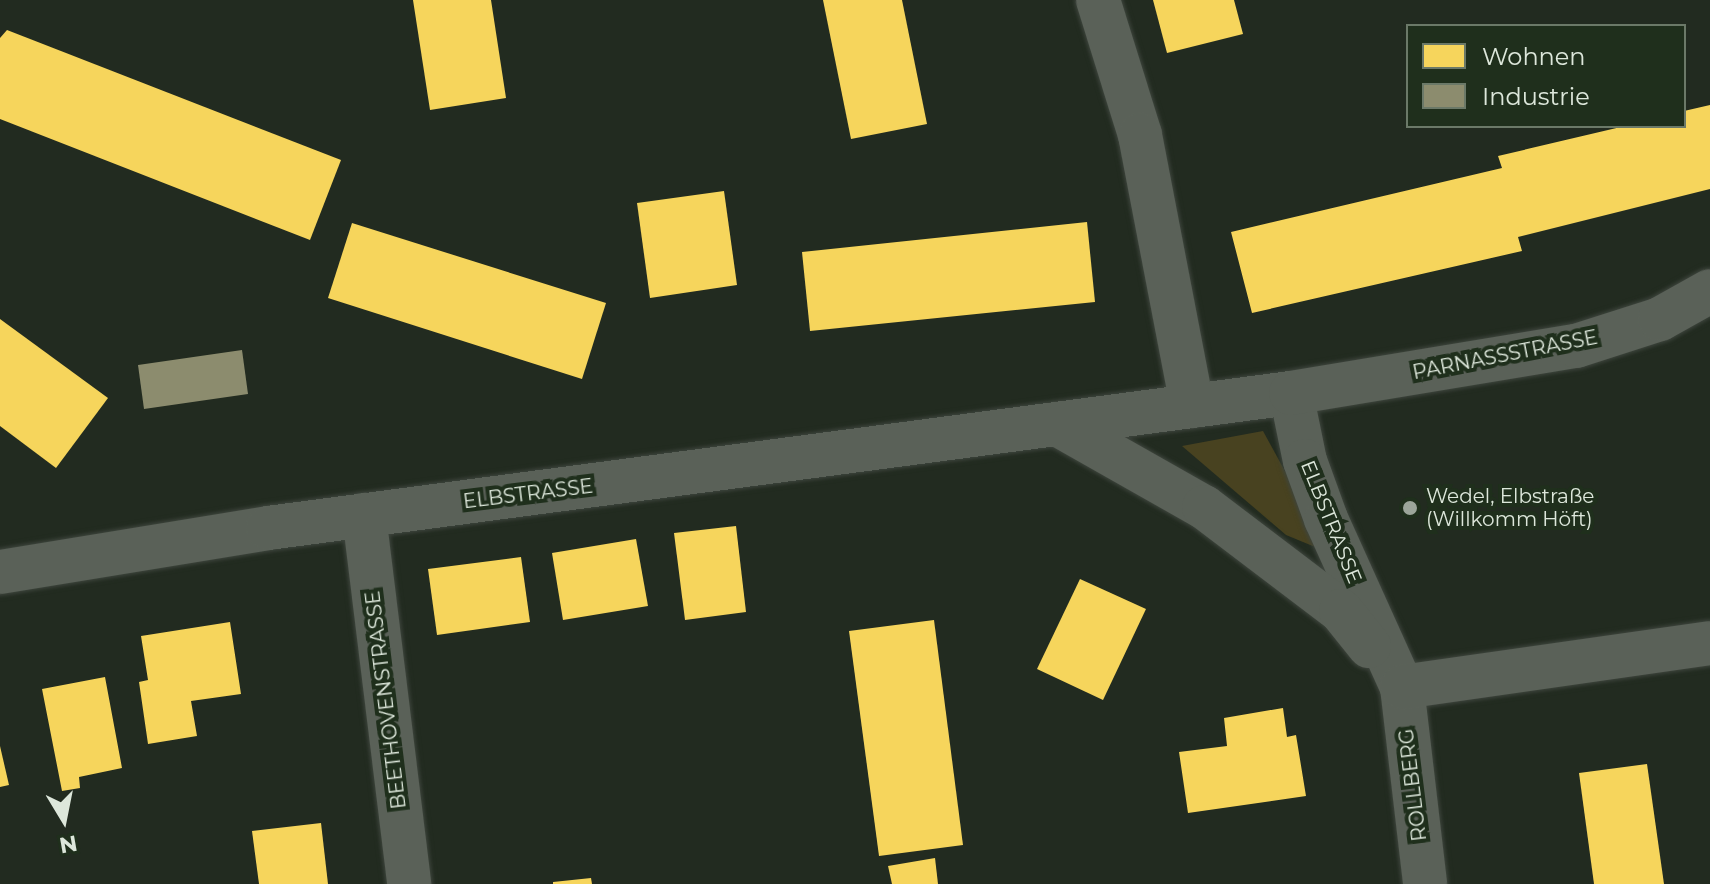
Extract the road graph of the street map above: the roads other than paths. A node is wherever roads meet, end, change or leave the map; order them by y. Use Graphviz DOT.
graph roads {
  1 [pos="1098,0"];
  2 [pos="1710,291"];
  3 [pos="1291,393"];
  4 [pos="1192,406"];
  5 [pos="1057,424"];
  6 [pos="364,515"];
  7 [pos="0,572"];
  8 [pos="1710,643"];
  9 [pos="1402,687"];
  10 [pos="409,884"];
  11 [pos="1425,884"];
  1 -- 4 [label="street"];
  2 -- 3 [label="street, PARNASSSTRASSE"];
  3 -- 4 [label="street, ELBSTRASSE"];
  3 -- 9 [label="street, ELBSTRASSE"];
  4 -- 5 [label="street, ELBSTRASSE"];
  5 -- 6 [label="street, ELBSTRASSE"];
  5 -- 9 [label="street, ELBSTRASSE"];
  6 -- 7 [label="street, ELBSTRASSE"];
  6 -- 10 [label="street, BEETHOVENSTRASSE"];
  8 -- 9 [label="street"];
  9 -- 11 [label="street, ROLLBERG"];
}
